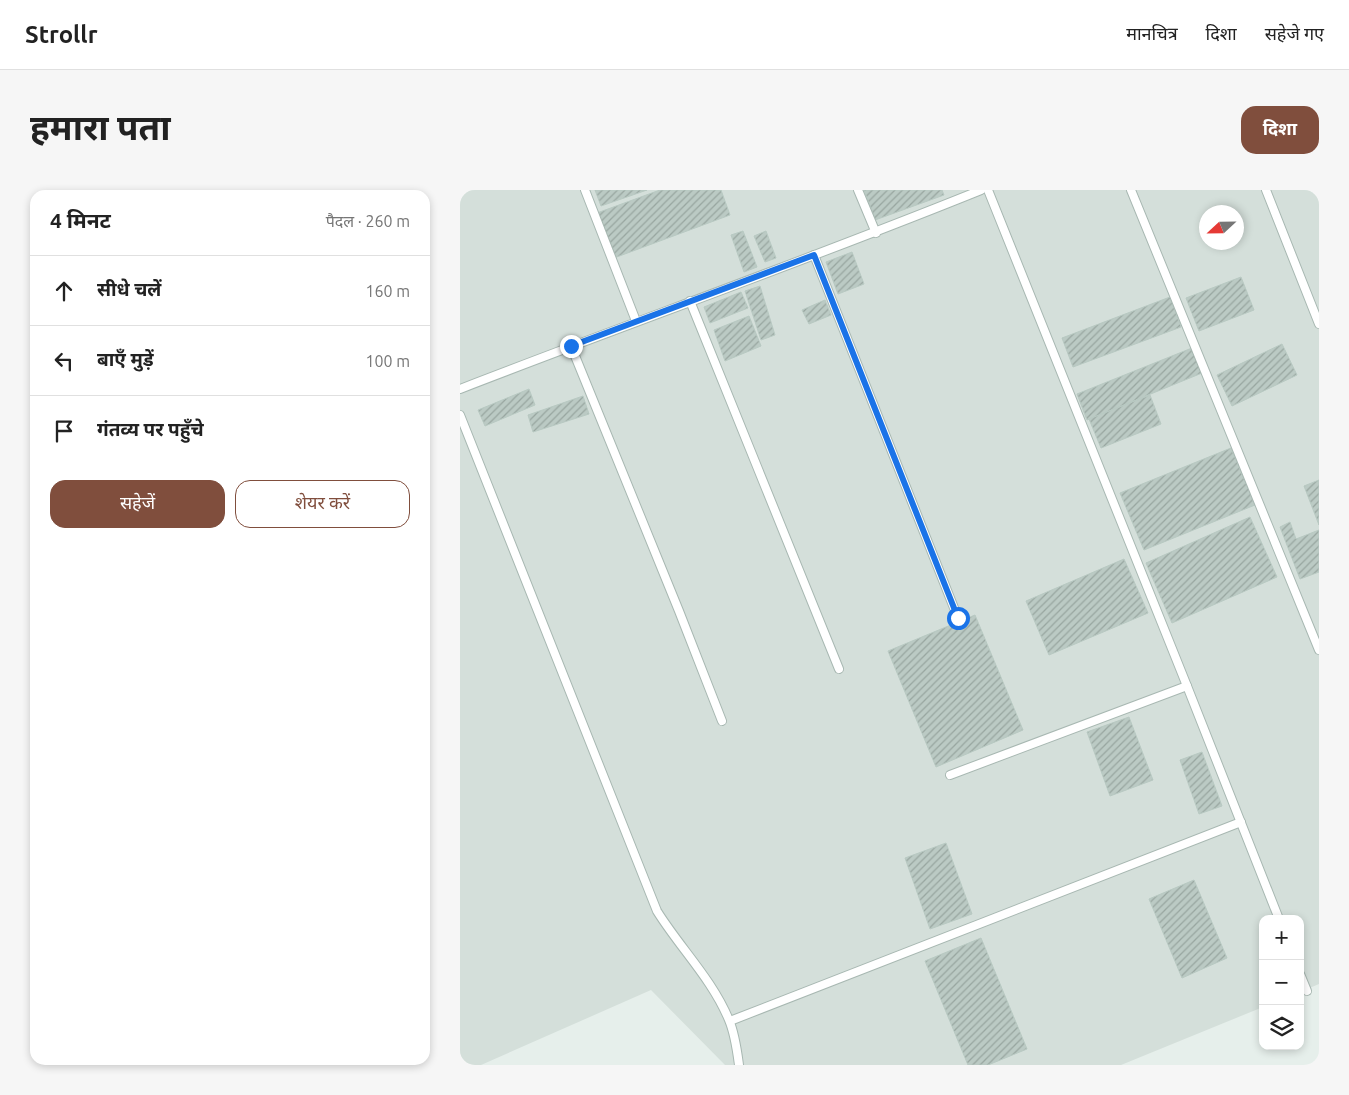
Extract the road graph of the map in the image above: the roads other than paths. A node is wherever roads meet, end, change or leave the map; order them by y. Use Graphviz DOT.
graph roads {
  1 [pos="585,190"];
  2 [pos="858,190"];
  3 [pos="981,190"];
  4 [pos="988,190"];
  5 [pos="1131,190"];
  6 [pos="1266,190"];
  7 [pos="876,232"];
  8 [pos="814,255"];
  9 [pos="690,301"];
  10 [pos="636,321"];
  11 [pos="1319,324"];
  12 [pos="571,346"];
  13 [pos="460,389"];
  14 [pos="460,415"];
  15 [pos="958,618"];
  16 [pos="1319,650"];
  17 [pos="839,669"];
  18 [pos="1187,686"];
  19 [pos="722,721"];
  20 [pos="950,775"];
  21 [pos="1241,822"];
  22 [pos="1277,915"];
  23 [pos="1304,984"];
  24 [pos="1307,992"];
  25 [pos="730,1020"];
  26 [pos="739,1065"];
  1 -- 10 [label="lane"];
  2 -- 7 [label="lane"];
  3 -- 7 [label="lane"];
  4 -- 18 [label="lane"];
  5 -- 16 [label="lane"];
  6 -- 11 [label="lane"];
  7 -- 8 [label="lane"];
  8 -- 9 [label="lane"];
  8 -- 15 [label="lane"];
  9 -- 10 [label="lane"];
  9 -- 17 [label="lane"];
  10 -- 12 [label="lane"];
  12 -- 13 [label="lane"];
  12 -- 19 [label="lane"];
  14 -- 25 [label="lane"];
  18 -- 20 [label="lane"];
  18 -- 21 [label="lane"];
  21 -- 22 [label="lane"];
  21 -- 25 [label="lane"];
  23 -- 24 [label="lane"];
  25 -- 26 [label="lane"];
}
